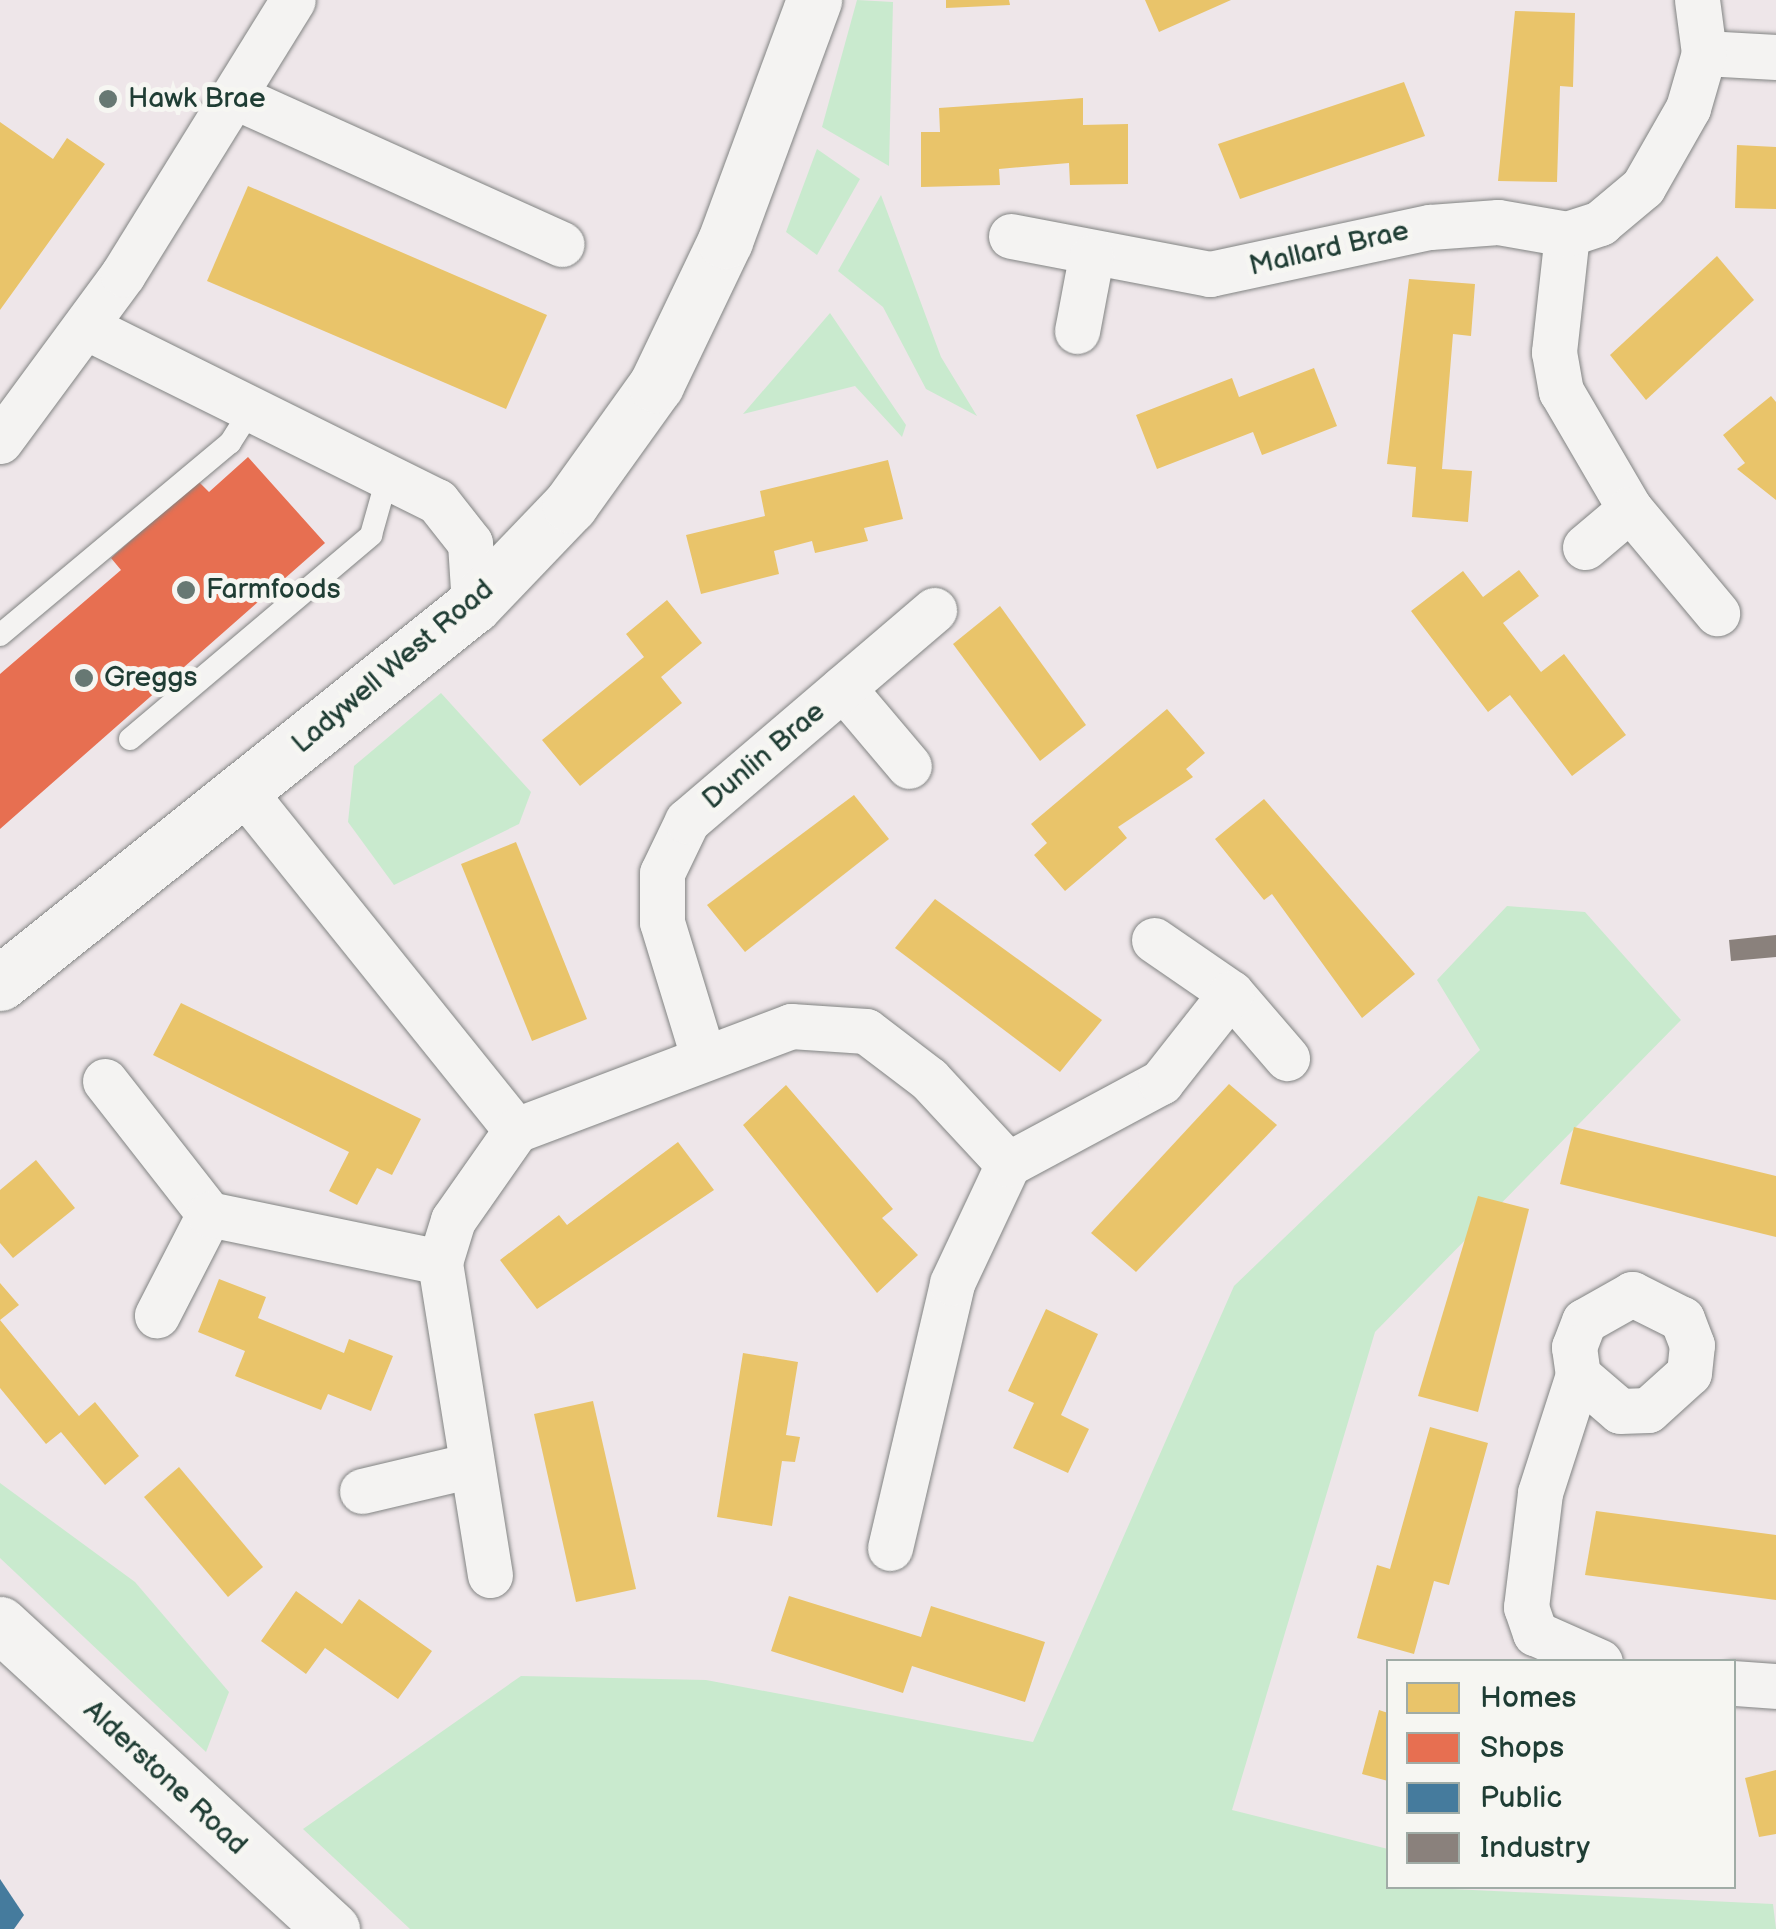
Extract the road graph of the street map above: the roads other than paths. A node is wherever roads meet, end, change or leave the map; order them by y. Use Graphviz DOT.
graph roads {
  1 [pos="293,0"];
  2 [pos="814,0"];
  3 [pos="1697,0"];
  4 [pos="1704,52"];
  5 [pos="1776,57"];
  6 [pos="238,98"];
  7 [pos="1567,234"];
  8 [pos="1011,236"];
  9 [pos="562,244"];
  10 [pos="1091,257"];
  11 [pos="86,327"];
  12 [pos="1077,331"];
  13 [pos="252,408"];
  14 [pos="0,441"];
  15 [pos="388,475"];
  16 [pos="1630,509"];
  17 [pos="1585,547"];
  18 [pos="474,605"];
  19 [pos="934,610"];
  20 [pos="1718,613"];
  21 [pos="0,635"];
  22 [pos="843,688"];
  23 [pos="130,739"];
  24 [pos="909,766"];
  25 [pos="244,792"];
  26 [pos="1154,940"];
  27 [pos="0,983"];
  28 [pos="1232,993"];
  29 [pos="702,1053"];
  30 [pos="1287,1058"];
  31 [pos="104,1081"];
  32 [pos="516,1130"];
  33 [pos="1008,1164"];
  34 [pos="210,1214"];
  35 [pos="440,1262"];
  36 [pos="157,1315"];
  37 [pos="1578,1375"];
  38 [pos="468,1466"];
  39 [pos="362,1491"];
  40 [pos="890,1548"];
  41 [pos="490,1575"];
  42 [pos="0,1624"];
  43 [pos="1593,1659"];
  44 [pos="1736,1682"];
  45 [pos="1776,1686"];
  46 [pos="332,1929"];
  1 -- 6 [label="street"];
  2 -- 18 [label="street, Ladywell West Road"];
  3 -- 4 [label="street"];
  4 -- 5 [label="street"];
  4 -- 7 [label="street"];
  6 -- 9 [label="street"];
  6 -- 11 [label="street"];
  7 -- 10 [label="street, Mallard Brae"];
  7 -- 16 [label="street"];
  8 -- 10 [label="street, Mallard Brae"];
  10 -- 12 [label="street"];
  11 -- 13 [label="street"];
  11 -- 14 [label="street"];
  13 -- 15 [label="street"];
  13 -- 21 [label="lane"];
  15 -- 18 [label="street"];
  15 -- 23 [label="lane"];
  16 -- 17 [label="street"];
  16 -- 20 [label="street"];
  18 -- 25 [label="street, Ladywell West Road"];
  19 -- 22 [label="street, Dunlin Brae"];
  22 -- 24 [label="street, Dunlin Brae"];
  22 -- 29 [label="street, Dunlin Brae"];
  25 -- 27 [label="street, Ladywell West Road"];
  25 -- 32 [label="street"];
  26 -- 28 [label="street"];
  28 -- 30 [label="street"];
  28 -- 33 [label="street"];
  29 -- 32 [label="street"];
  29 -- 33 [label="street"];
  31 -- 34 [label="street"];
  32 -- 35 [label="street"];
  33 -- 40 [label="street"];
  34 -- 35 [label="street"];
  34 -- 36 [label="street"];
  35 -- 38 [label="street"];
  37 -- 43 [label="street"];
  38 -- 39 [label="street"];
  38 -- 41 [label="street"];
  42 -- 46 [label="street, Alderstone Road"];
  44 -- 45 [label="street"];
}
